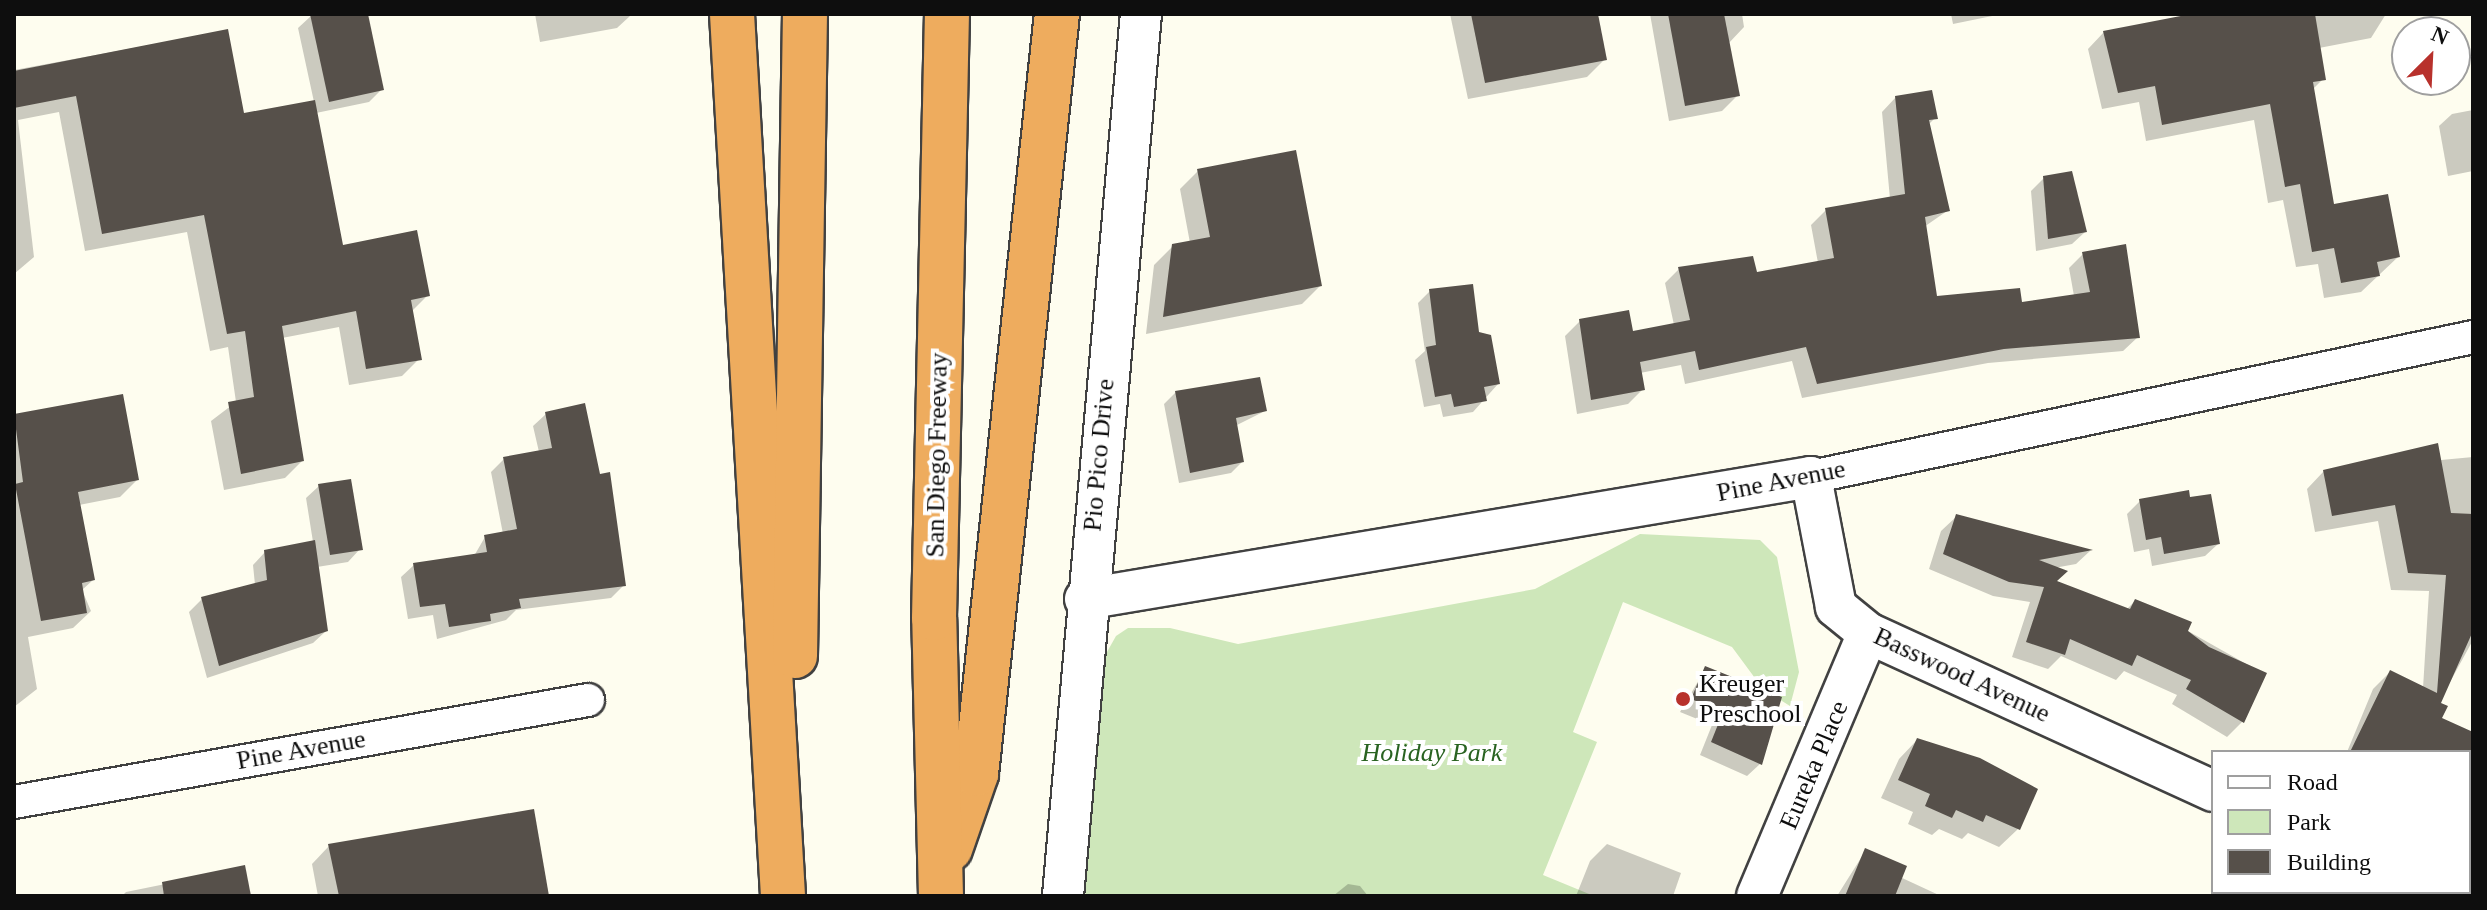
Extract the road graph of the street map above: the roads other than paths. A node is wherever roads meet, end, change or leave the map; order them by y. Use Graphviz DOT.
graph roads {
  1 [pos="732,14"];
  2 [pos="805,14"];
  3 [pos="947,14"];
  4 [pos="1057,14"];
  5 [pos="1141,14"];
  6 [pos="2473,337"];
  7 [pos="1811,477"];
  8 [pos="1085,599"];
  9 [pos="1868,633"];
  10 [pos="588,700"];
  11 [pos="2211,790"];
  12 [pos="14,802"];
  13 [pos="941,885"];
  14 [pos="783,896"];
  15 [pos="790,896"];
  16 [pos="1063,896"];
  17 [pos="1757,896"];
  1 -- 14 [label="highway"];
  2 -- 15 [label="highway"];
  3 -- 13 [label="highway, San Diego Freeway"];
  4 -- 13 [label="highway"];
  5 -- 8 [label="street, Pio Pico Drive"];
  6 -- 7 [label="street, Pine Avenue"];
  7 -- 8 [label="street, Pine Avenue"];
  7 -- 9 [label="street, Basswood Avenue"];
  8 -- 16 [label="street, Pio Pico Drive"];
  9 -- 11 [label="street, Basswood Avenue"];
  9 -- 17 [label="street, Eureka Place"];
  10 -- 12 [label="street, Pine Avenue"];
}
